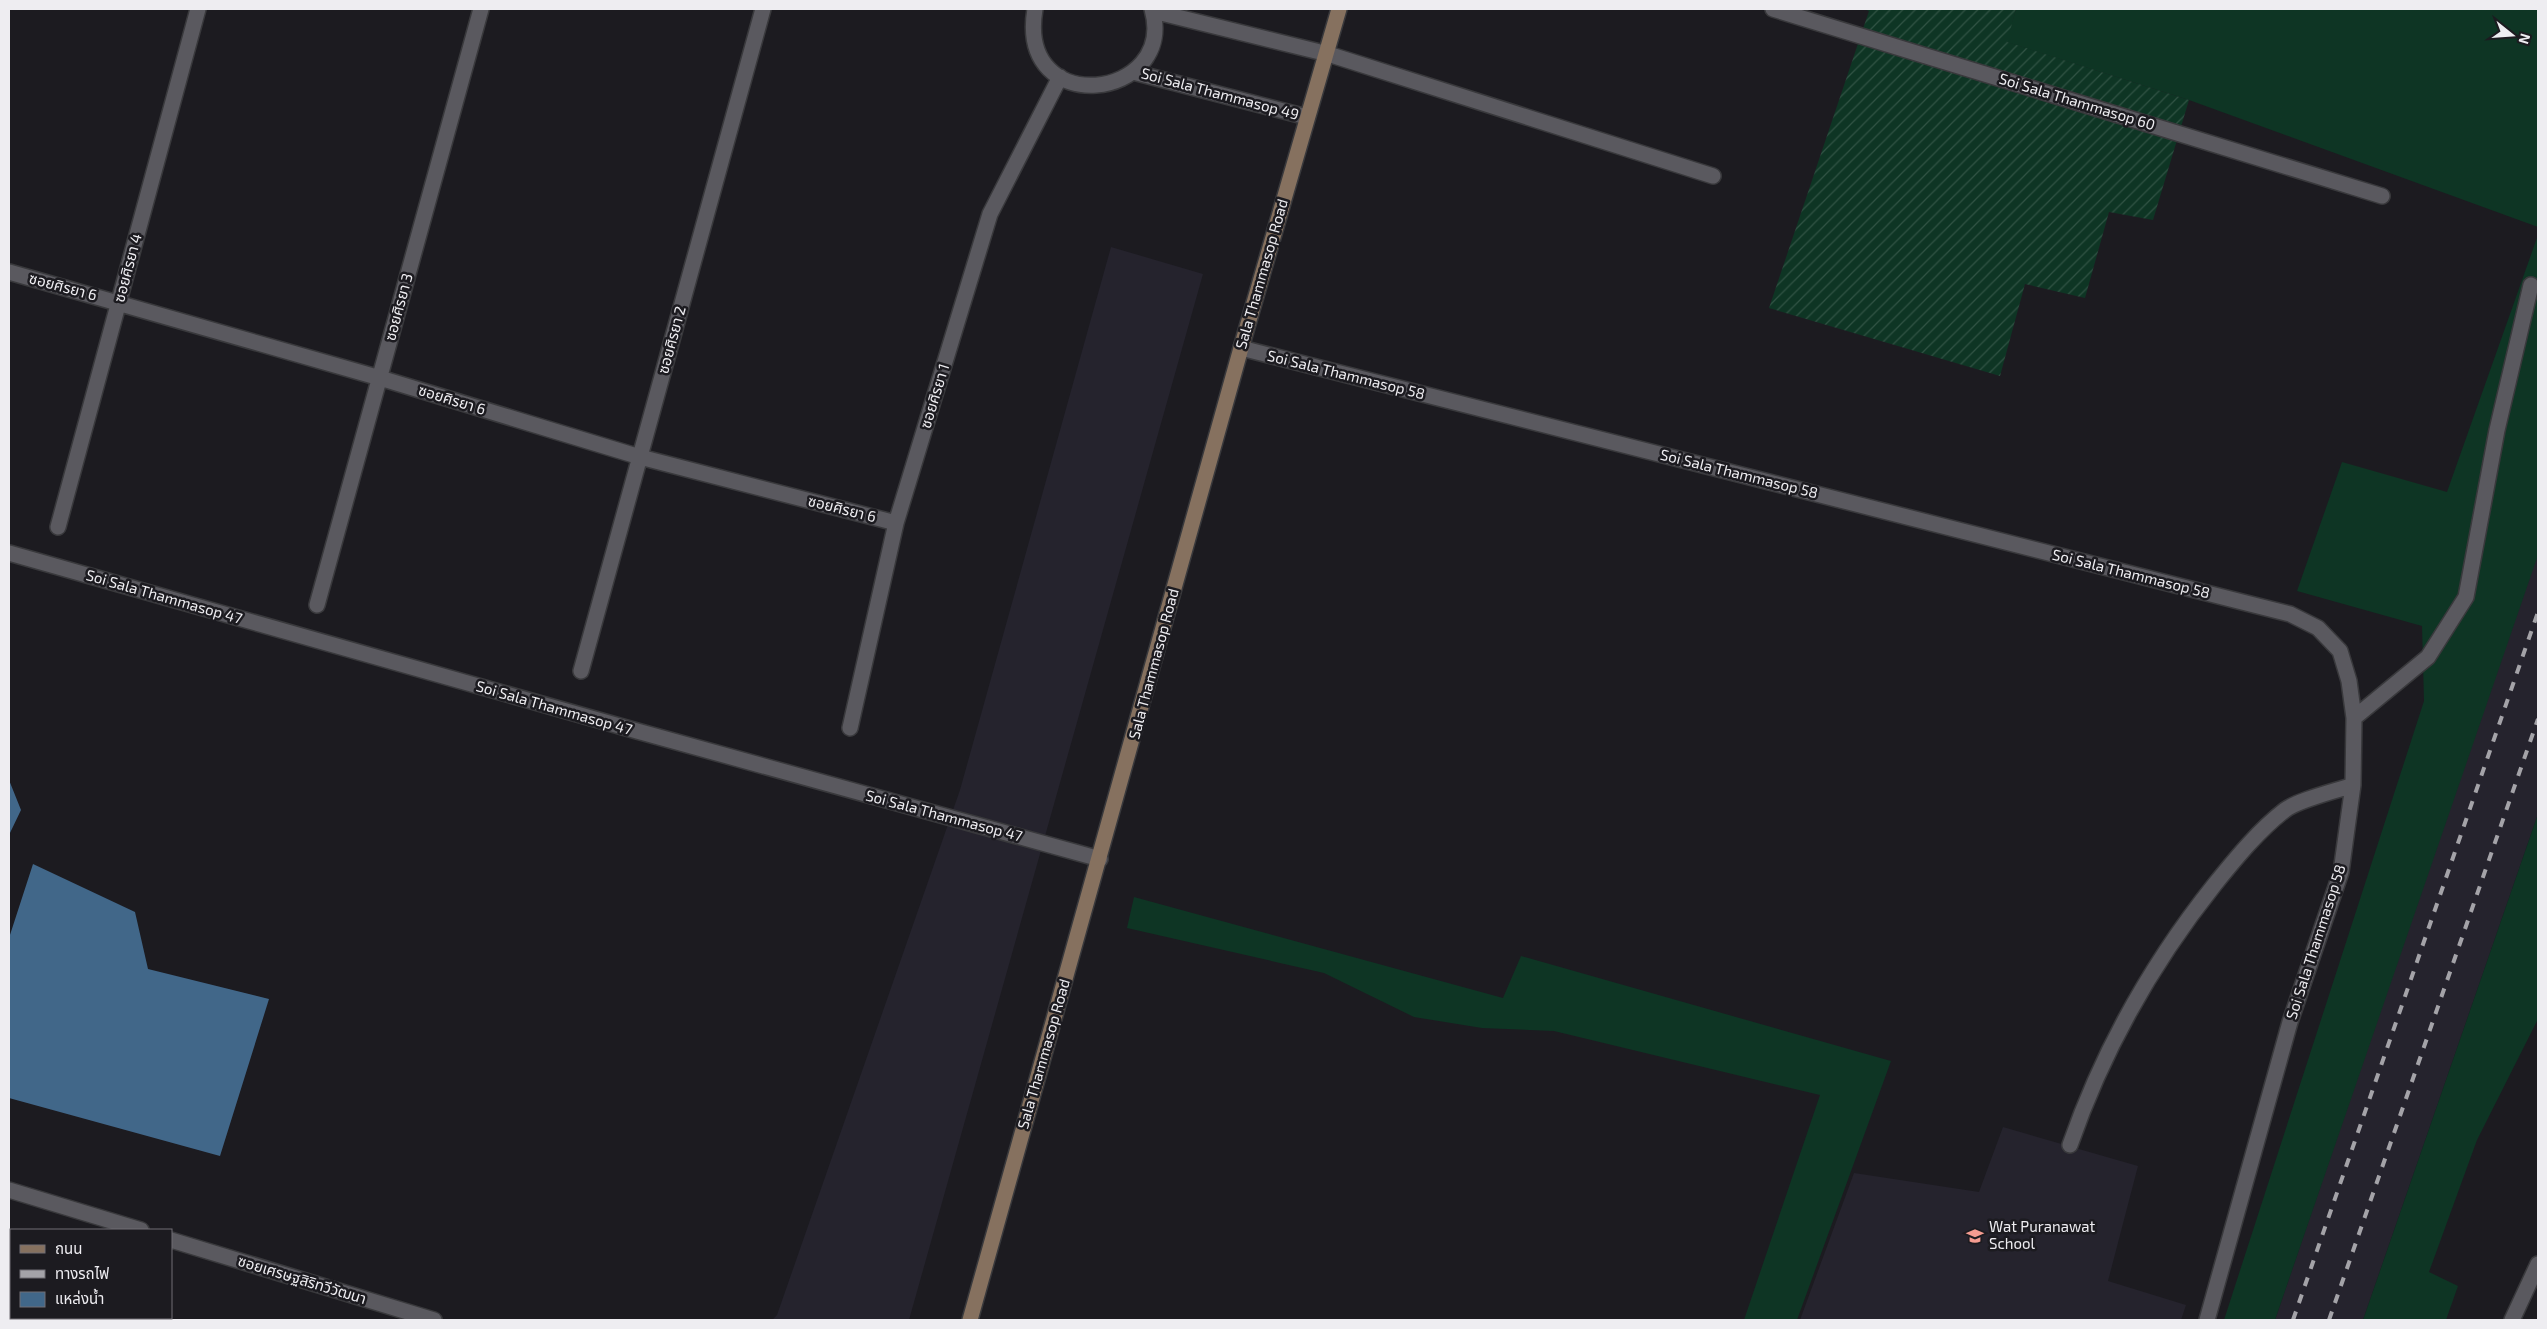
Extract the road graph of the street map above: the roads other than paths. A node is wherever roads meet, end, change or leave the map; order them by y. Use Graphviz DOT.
graph roads {
  1 [pos="198,9"];
  2 [pos="481,9"];
  3 [pos="763,9"];
  4 [pos="1035,9"];
  5 [pos="1339,9"];
  6 [pos="1773,9"];
  7 [pos="1152,10"];
  8 [pos="1805,13"];
  9 [pos="1328,54"];
  10 [pos="1133,72"];
  11 [pos="1060,77"];
  12 [pos="1307,117"];
  13 [pos="1714,176"];
  14 [pos="2382,196"];
  15 [pos="9,272"];
  16 [pos="2531,285"];
  17 [pos="119,303"];
  18 [pos="1241,348"];
  19 [pos="380,378"];
  20 [pos="640,457"];
  21 [pos="896,523"];
  22 [pos="58,527"];
  23 [pos="9,554"];
  24 [pos="318,605"];
  25 [pos="581,670"];
  26 [pos="2354,718"];
  27 [pos="850,728"];
  28 [pos="2353,785"];
  29 [pos="1100,859"];
  30 [pos="2070,1145"];
  31 [pos="9,1190"];
  32 [pos="138,1229"];
  33 [pos="172,1240"];
  34 [pos="2538,1264"];
  35 [pos="434,1320"];
  36 [pos="970,1320"];
  37 [pos="2207,1320"];
  38 [pos="2512,1320"];
  1 -- 17 [label="street, ซอยศิรยา 4"];
  2 -- 19 [label="street, ซอยศิรยา 3"];
  3 -- 20 [label="street, ซอยศิรยา 2"];
  4 -- 11 [label="street, Soi Sala Thammasop 49"];
  5 -- 9 [label="street, Sala Thammasop Road"];
  6 -- 8 [label="street, Soi Sala Thammasop 60"];
  7 -- 9 [label="street, Soi Sala Thammasop 49"];
  7 -- 10 [label="street, Soi Sala Thammasop 49"];
  8 -- 14 [label="street, Soi Sala Thammasop 60"];
  9 -- 12 [label="street, Sala Thammasop Road"];
  9 -- 13 [label="street, Soi Sala Thammasop 49"];
  10 -- 11 [label="street, Soi Sala Thammasop 49"];
  10 -- 12 [label="street, Soi Sala Thammasop 49"];
  11 -- 21 [label="street, ซอยศิรยา 1"];
  12 -- 18 [label="street, Sala Thammasop Road"];
  15 -- 17 [label="street, ซอยศิรยา 6"];
  16 -- 26 [label="street"];
  17 -- 19 [label="street, ซอยศิรยา 6"];
  17 -- 22 [label="street, ซอยศิรยา 4"];
  18 -- 26 [label="street, Soi Sala Thammasop 58"];
  18 -- 29 [label="street, Sala Thammasop Road"];
  19 -- 20 [label="street, ซอยศิรยา 6"];
  19 -- 24 [label="street, ซอยศิรยา 3"];
  20 -- 21 [label="street, ซอยศิรยา 6"];
  20 -- 25 [label="street, ซอยศิรยา 2"];
  21 -- 27 [label="street, ซอยศิรยา 1"];
  23 -- 29 [label="street, Soi Sala Thammasop 47"];
  26 -- 28 [label="street, Soi Sala Thammasop 58"];
  28 -- 30 [label="street"];
  28 -- 37 [label="street, Soi Sala Thammasop 58"];
  29 -- 36 [label="street, Sala Thammasop Road"];
  31 -- 32 [label="street"];
  33 -- 35 [label="street, ซอยเศรษฐสิริทวีวัฒนา"];
  34 -- 38 [label="street"];
}
